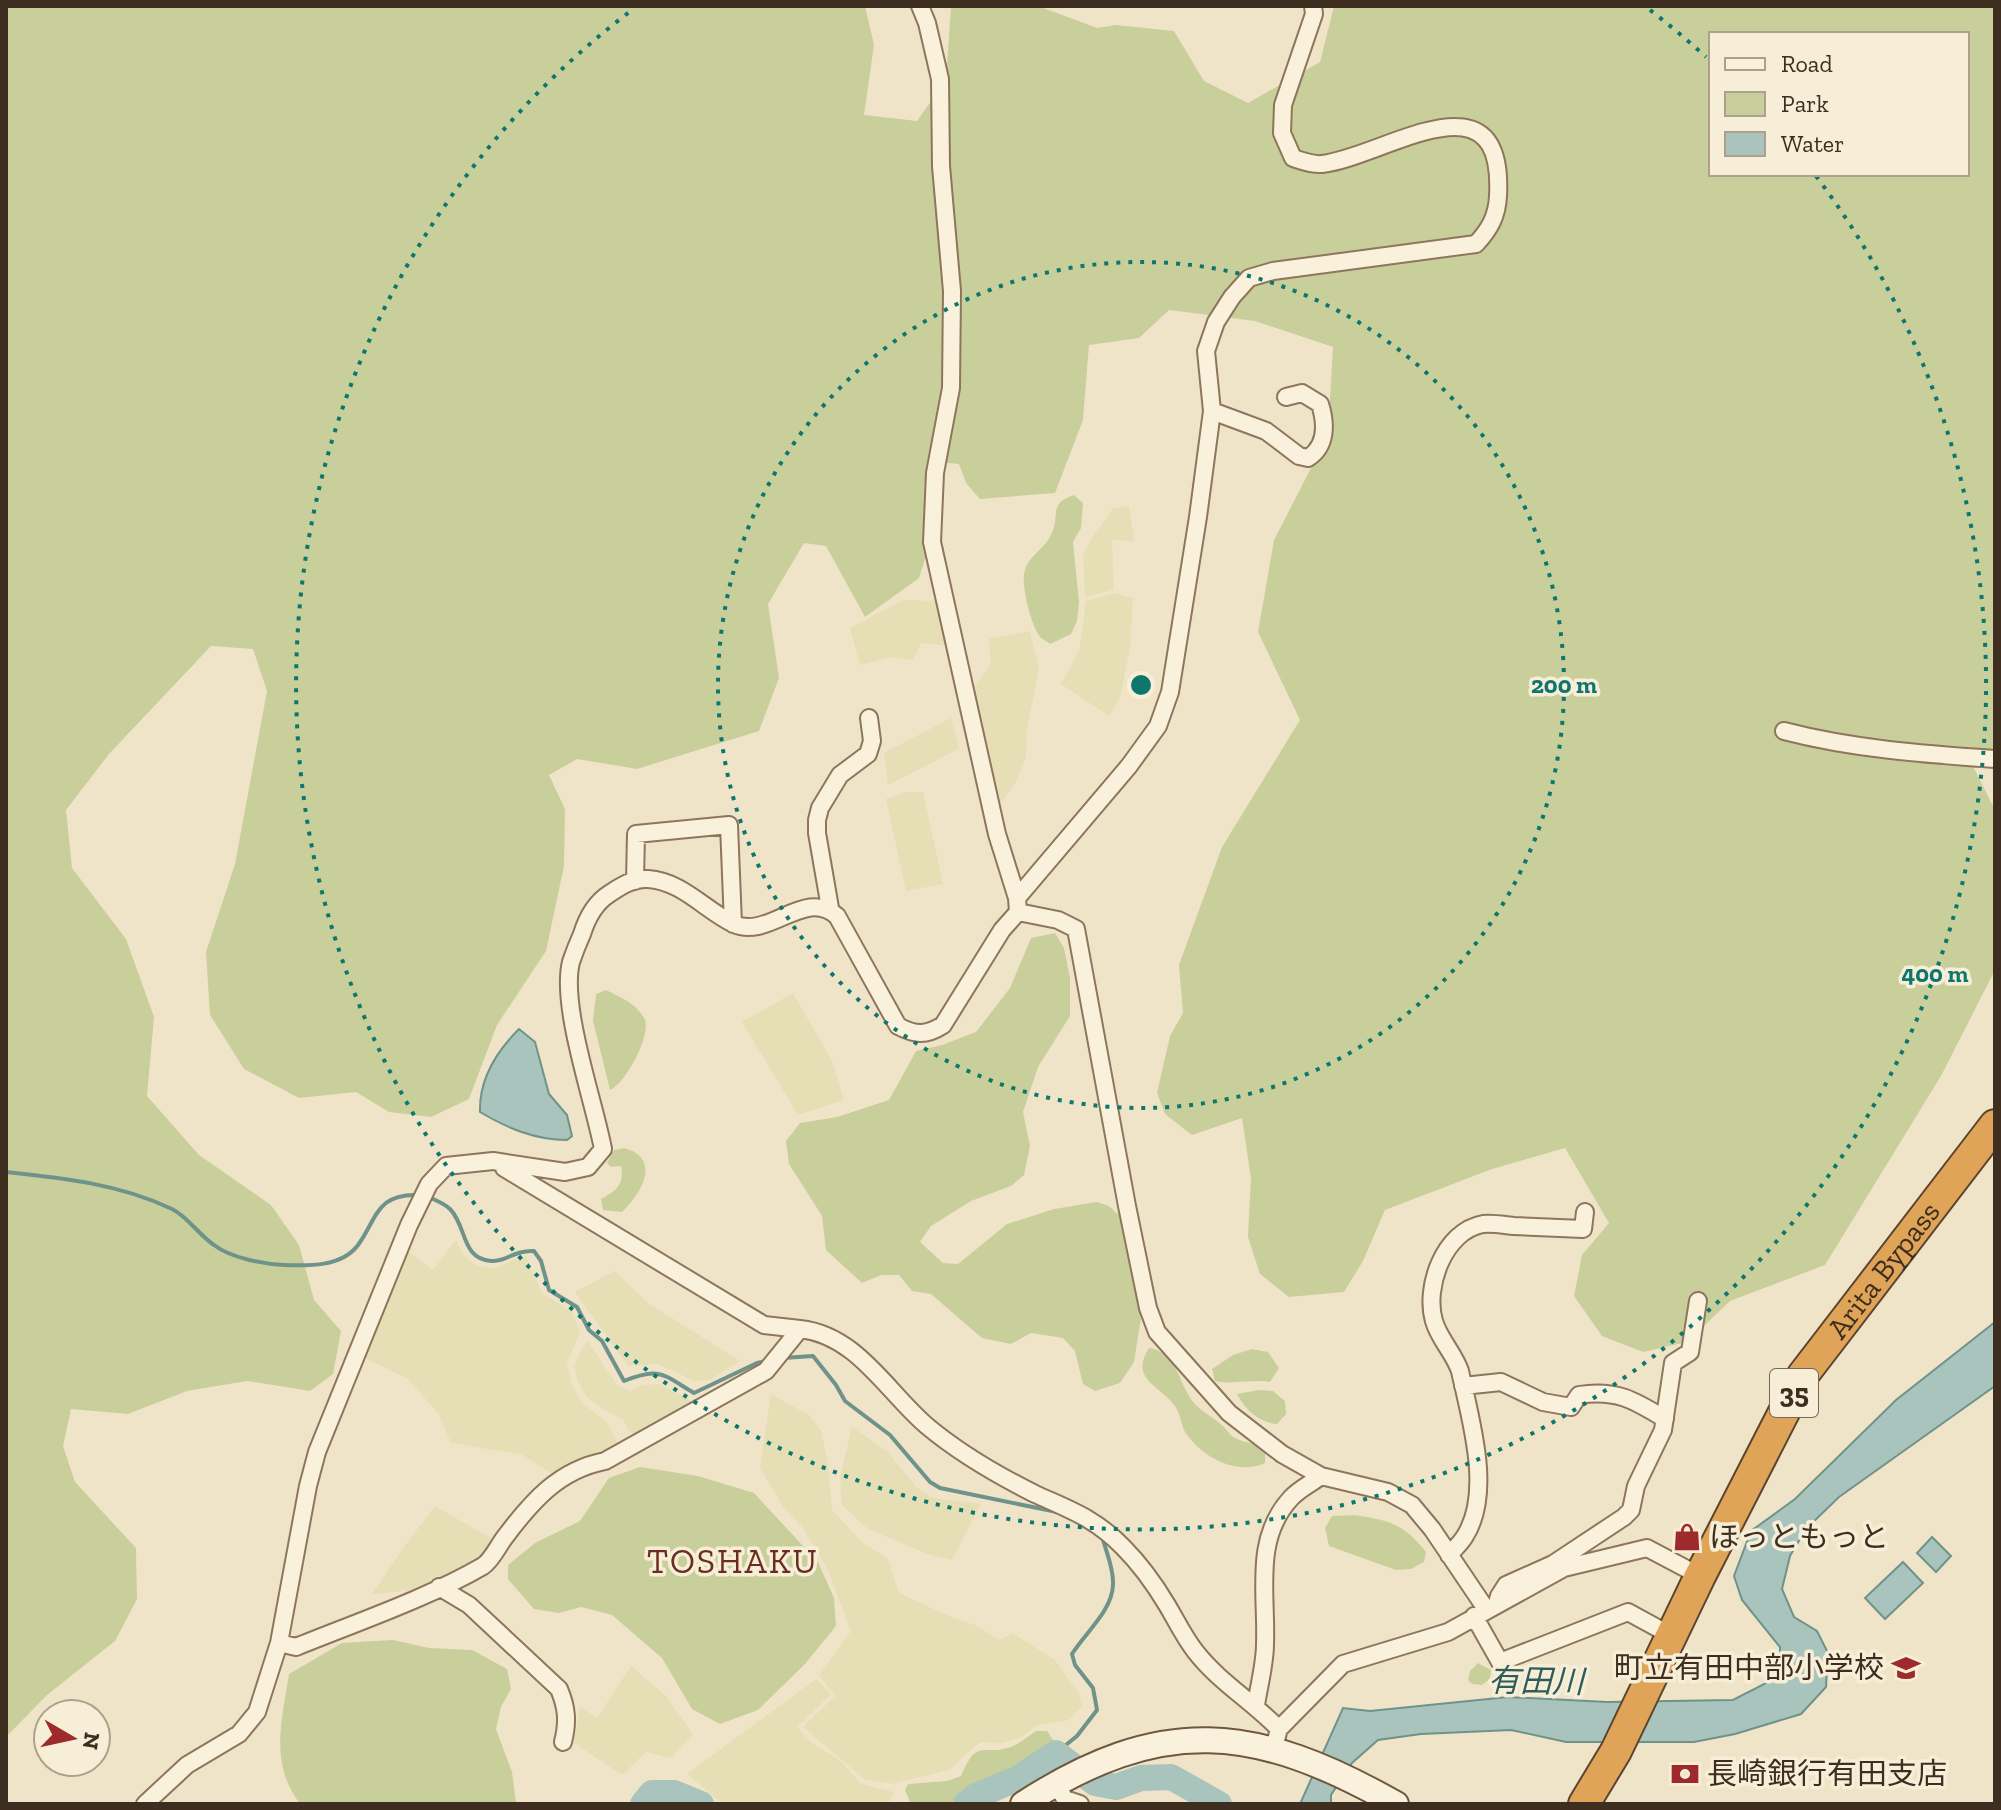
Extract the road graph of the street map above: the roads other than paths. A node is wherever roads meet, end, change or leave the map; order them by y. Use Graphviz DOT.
graph roads {
  1 [pos="920,6"];
  2 [pos="1313,6"];
  3 [pos="1286,397"];
  4 [pos="1212,411"];
  5 [pos="869,718"];
  6 [pos="1784,731"];
  7 [pos="1995,759"];
  8 [pos="635,881"];
  9 [pos="1018,905"];
  10 [pos="830,908"];
  11 [pos="733,924"];
  12 [pos="1995,1125"];
  13 [pos="493,1161"];
  14 [pos="1585,1212"];
  15 [pos="1698,1301"];
  16 [pos="800,1329"];
  17 [pos="1463,1386"];
  18 [pos="1665,1419"];
  19 [pos="1321,1476"];
  20 [pos="1449,1555"];
  21 [pos="1700,1576"];
  22 [pos="439,1587"];
  23 [pos="1486,1610"];
  24 [pos="1672,1636"];
  25 [pos="279,1643"];
  26 [pos="1256,1705"];
  27 [pos="1276,1739"];
  28 [pos="563,1742"];
  29 [pos="1059,1781"];
  30 [pos="1388,1799"];
  31 [pos="145,1804"];
  32 [pos="1023,1804"];
  33 [pos="1080,1804"];
  34 [pos="1584,1804"];
  1 -- 9 [label="street"];
  2 -- 4 [label="street"];
  3 -- 4 [label="street"];
  4 -- 9 [label="street"];
  5 -- 10 [label="street"];
  6 -- 7 [label="street"];
  8 -- 11 [label="street"];
  8 -- 11 [label="street"];
  8 -- 13 [label="street"];
  9 -- 10 [label="street"];
  9 -- 19 [label="street"];
  10 -- 11 [label="street"];
  12 -- 21 [label="highway, Arita Bypass / 35"];
  13 -- 16 [label="street"];
  13 -- 25 [label="street"];
  14 -- 17 [label="street"];
  15 -- 18 [label="street"];
  16 -- 22 [label="street"];
  16 -- 26 [label="street"];
  17 -- 18 [label="street"];
  17 -- 20 [label="street"];
  18 -- 23 [label="street"];
  19 -- 20 [label="street"];
  19 -- 26 [label="street"];
  20 -- 23 [label="street"];
  21 -- 23 [label="street"];
  21 -- 24 [label="highway, Arita Bypass / 35"];
  22 -- 25 [label="street"];
  22 -- 28 [label="street"];
  23 -- 24 [label="street"];
  23 -- 27 [label="street"];
  24 -- 34 [label="highway, Arita Bypass / 35"];
  25 -- 31 [label="street"];
  26 -- 27 [label="street"];
  27 -- 29 [label="main road"];
  27 -- 30 [label="main road"];
  29 -- 32 [label="main road"];
  29 -- 33 [label="street"];
}
